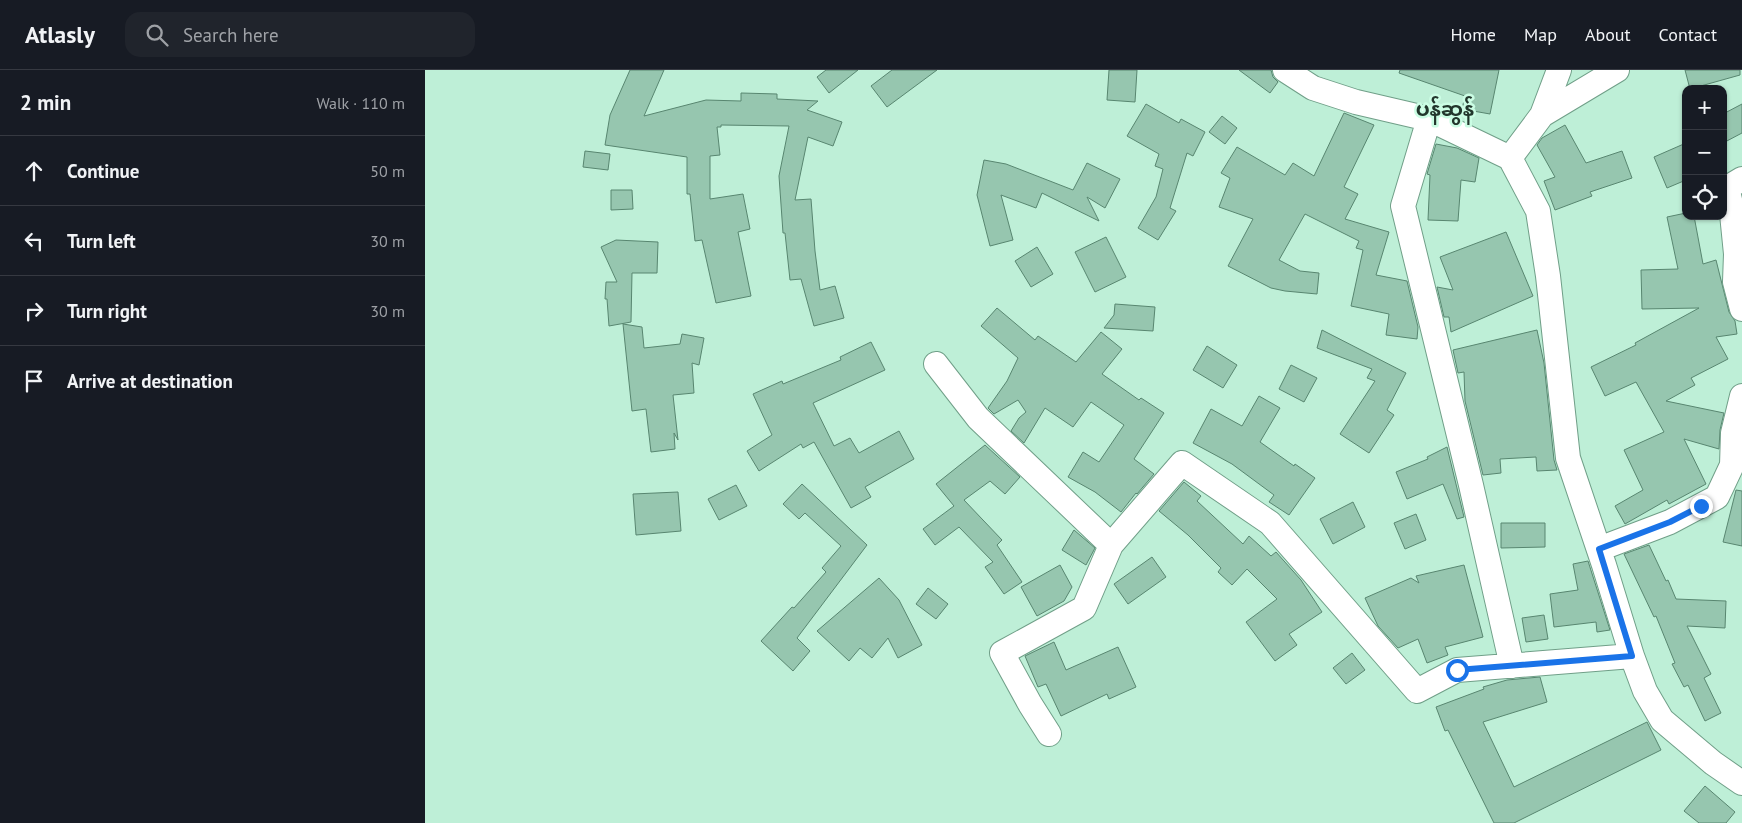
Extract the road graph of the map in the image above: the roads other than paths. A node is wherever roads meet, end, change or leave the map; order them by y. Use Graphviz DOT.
graph roads {
  1 [pos="1285,70"];
  2 [pos="1559,70"];
  3 [pos="1617,70"];
  4 [pos="1542,116"];
  5 [pos="1429,119"];
  6 [pos="1510,158"];
  7 [pos="1742,179"];
  8 [pos="1742,309"];
  9 [pos="936,364"];
  10 [pos="1742,396"];
  11 [pos="1111,545"];
  12 [pos="1599,549"];
  13 [pos="1632,656"];
  14 [pos="1512,666"];
  15 [pos="1049,734"];
  16 [pos="1742,783"];
  1 -- 5 [label="street"];
  2 -- 4 [label="street"];
  3 -- 4 [label="street"];
  4 -- 6 [label="street"];
  5 -- 6 [label="street"];
  5 -- 14 [label="street"];
  6 -- 12 [label="street"];
  7 -- 8 [label="street"];
  9 -- 11 [label="street"];
  10 -- 12 [label="street"];
  11 -- 14 [label="street"];
  11 -- 15 [label="street"];
  12 -- 13 [label="street"];
  13 -- 14 [label="street"];
  13 -- 16 [label="street"];
}
